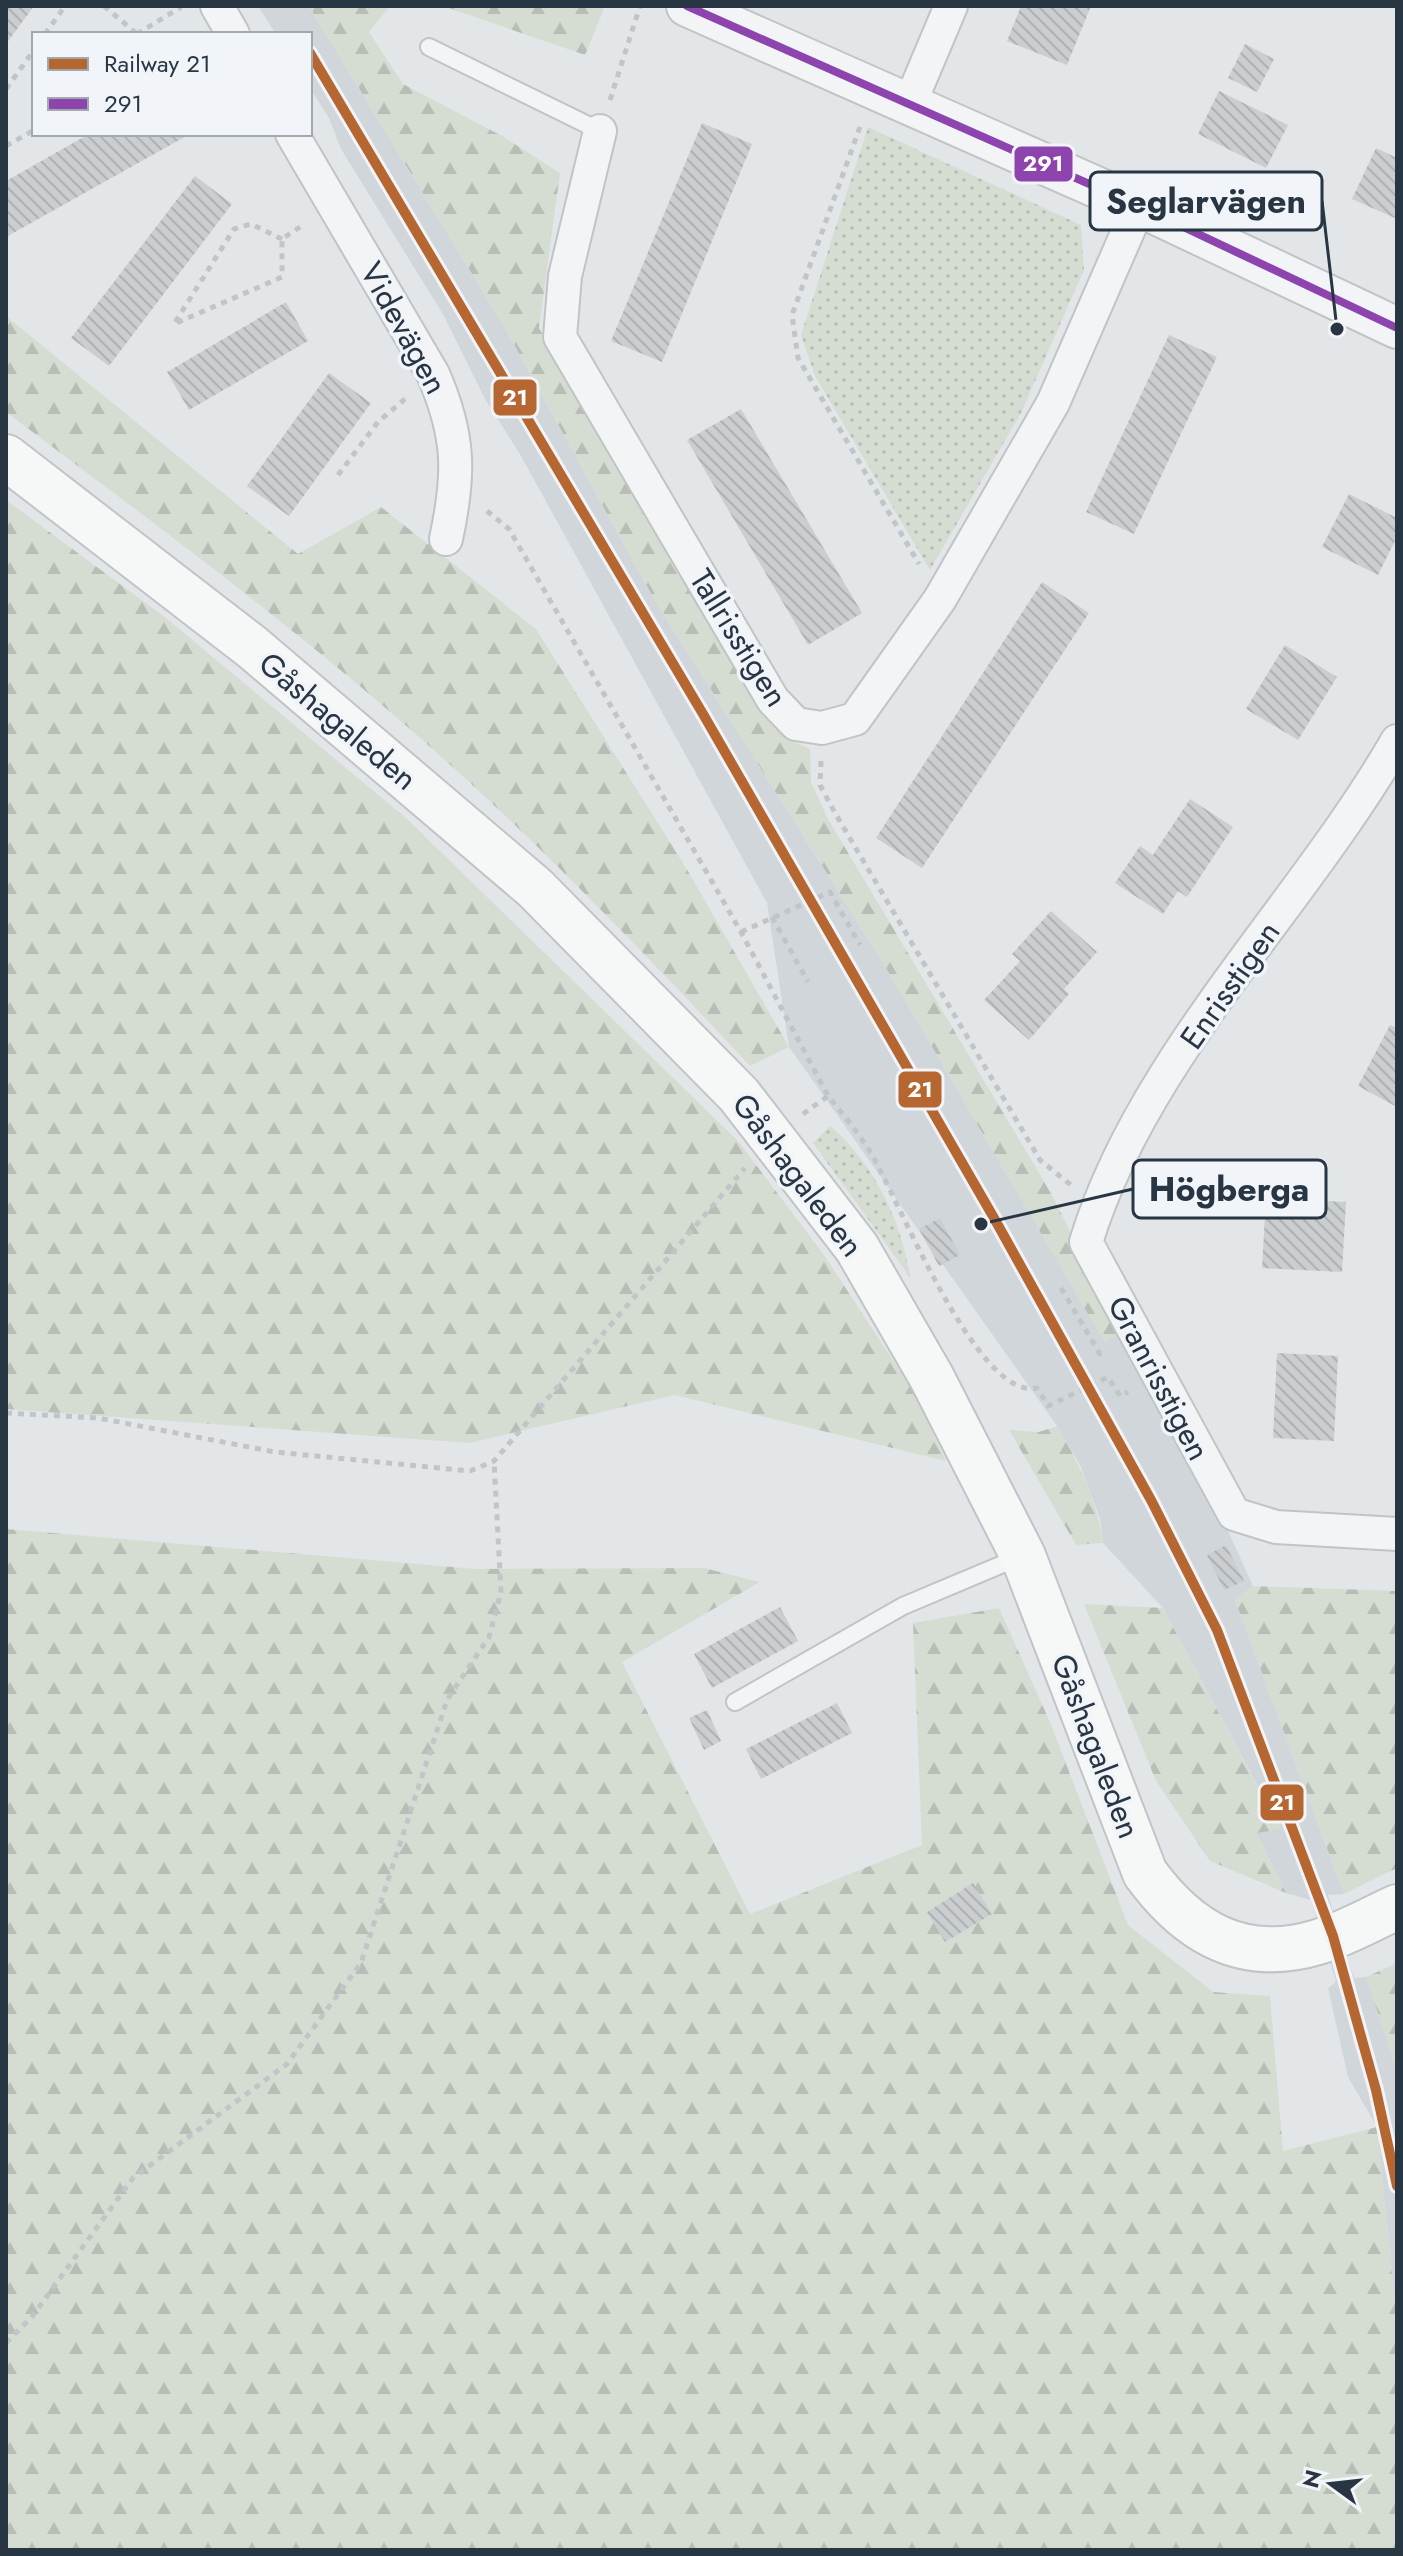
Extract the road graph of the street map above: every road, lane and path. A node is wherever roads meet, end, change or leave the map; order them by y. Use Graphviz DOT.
graph roads {
  1 [pos="65,6"];
  2 [pos="104,6"];
  3 [pos="182,6"];
  4 [pos="217,6"];
  5 [pos="640,6"];
  6 [pos="687,6"];
  7 [pos="951,6"];
  8 [pos="46,32"];
  9 [pos="135,32"];
  10 [pos="140,32"];
  11 [pos="232,32"];
  12 [pos="429,47"];
  13 [pos="32,53"];
  14 [pos="864,82"];
  15 [pos="6,89"];
  16 [pos="910,103"];
  17 [pos="32,131"];
  18 [pos="600,131"];
  19 [pos="293,136"];
  20 [pos="6,146"];
  21 [pos="334,204"];
  22 [pos="1139,206"];
  23 [pos="282,239"];
  24 [pos="1397,328"];
  25 [pos="433,374"];
  26 [pos="6,457"];
  27 [pos="338,475"];
  28 [pos="456,485"];
  29 [pos="446,539"];
  30 [pos="940,599"];
  31 [pos="822,728"];
  32 [pos="1397,741"];
  33 [pos="772,917"];
  34 [pos="741,932"];
  35 [pos="860,945"];
  36 [pos="808,982"];
  37 [pos="828,1096"];
  38 [pos="794,1121"];
  39 [pos="746,1168"];
  40 [pos="1097,1205"];
  41 [pos="1086,1242"];
  42 [pos="1157,1377"];
  43 [pos="6,1413"];
  44 [pos="494,1461"];
  45 [pos="1397,1534"];
  46 [pos="1023,1556"];
  47 [pos="735,1702"];
  48 [pos="1397,1907"];
  49 [pos="6,2343"];
  1 -- 8 [label="path"];
  2 -- 9 [label="path"];
  3 -- 10 [label="path"];
  4 -- 11 [label="street"];
  5 -- 18 [label="path"];
  6 -- 14 [label="street"];
  7 -- 16 [label="street"];
  12 -- 18 [label="lane"];
  13 -- 15 [label="path"];
  14 -- 16 [label="street"];
  14 -- 30 [label="path"];
  16 -- 22 [label="street"];
  17 -- 20 [label="path"];
  18 -- 31 [label="street, Tallrisstigen"];
  19 -- 21 [label="street, Videvägen"];
  21 -- 23 [label="path"];
  21 -- 25 [label="street, Videvägen"];
  22 -- 24 [label="street"];
  22 -- 30 [label="street, Tallrisstigen"];
  23 -- 23 [label="path"];
  25 -- 27 [label="path"];
  25 -- 28 [label="street, Videvägen"];
  26 -- 46 [label="main road, Gåshagaleden"];
  28 -- 29 [label="street, Videvägen"];
  28 -- 34 [label="path"];
  30 -- 31 [label="street, Tallrisstigen"];
  31 -- 40 [label="path"];
  32 -- 40 [label="street, Enrisstigen"];
  33 -- 34 [label="path"];
  33 -- 35 [label="path"];
  33 -- 36 [label="path"];
  34 -- 37 [label="path"];
  37 -- 38 [label="path"];
  37 -- 42 [label="path"];
  39 -- 44 [label="path"];
  40 -- 41 [label="street, Enrisstigen"];
  41 -- 42 [label="street, Granrisstigen"];
  42 -- 45 [label="street, Granrisstigen"];
  43 -- 44 [label="path"];
  44 -- 49 [label="path"];
  46 -- 47 [label="lane"];
  46 -- 48 [label="main road, Gåshagaleden"];
}
